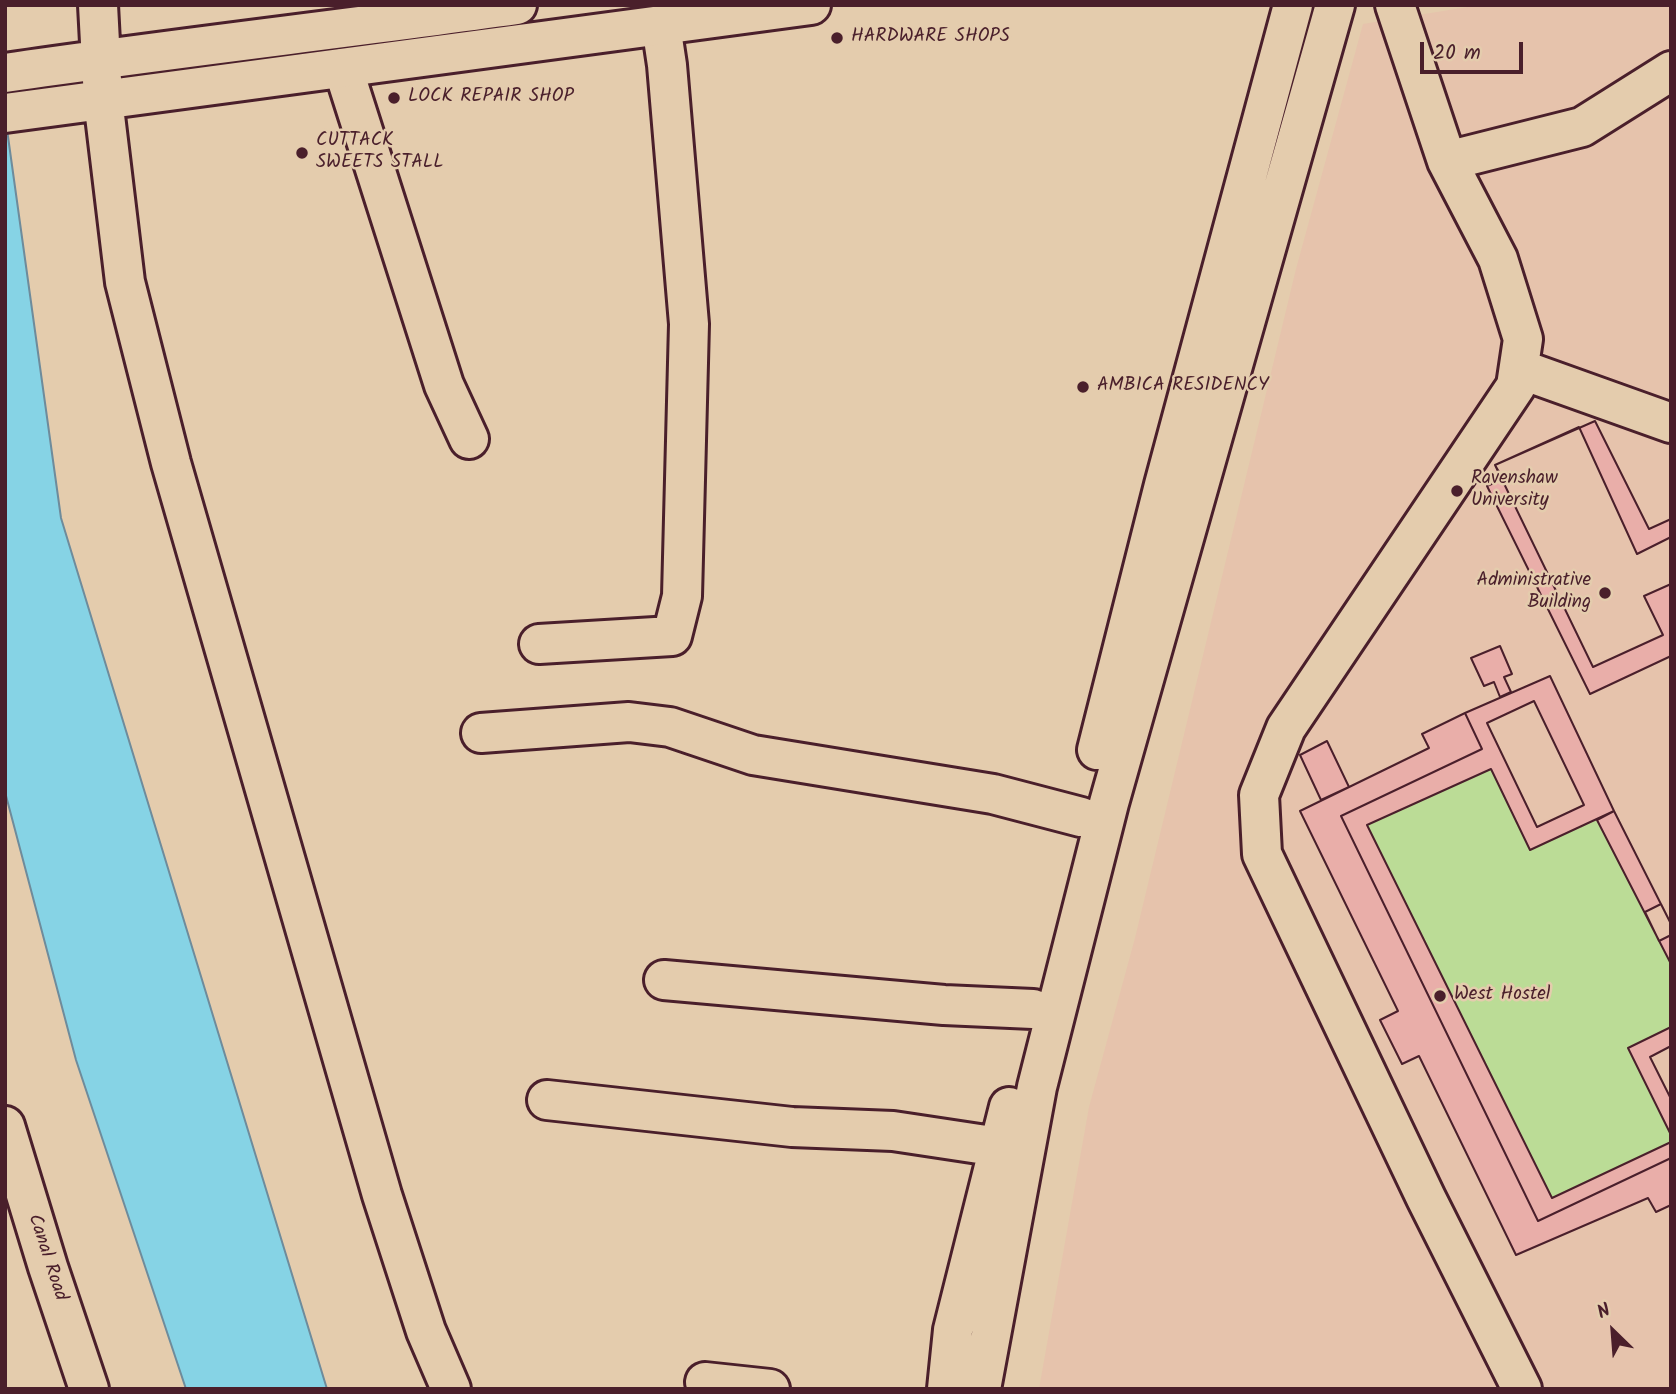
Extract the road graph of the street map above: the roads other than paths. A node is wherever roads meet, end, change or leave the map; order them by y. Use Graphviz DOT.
graph roads {
  1 [pos="98,5"];
  2 [pos="517,5"];
  3 [pos="811,5"];
  4 [pos="1293,5"];
  5 [pos="1335,5"];
  6 [pos="1395,5"];
  7 [pos="661,25"];
  8 [pos="91,60"];
  9 [pos="343,68"];
  10 [pos="1671,71"];
  11 [pos="5,73"];
  12 [pos="86,102"];
  13 [pos="5,113"];
  14 [pos="1447,161"];
  15 [pos="1520,369"];
  16 [pos="1671,423"];
  17 [pos="469,439"];
  18 [pos="539,644"];
  19 [pos="481,733"];
  20 [pos="1081,817"];
  21 [pos="664,980"];
  22 [pos="1033,1009"];
  23 [pos="547,1100"];
  24 [pos="5,1126"];
  25 [pos="999,1147"];
  26 [pos="705,1382"];
  27 [pos="89,1389"];
  28 [pos="451,1389"];
  29 [pos="770,1389"];
  30 [pos="947,1389"];
  31 [pos="981,1389"];
  32 [pos="1522,1389"];
  1 -- 8 [label="street"];
  2 -- 8 [label="street"];
  3 -- 7 [label="street"];
  4 -- 20 [label="street"];
  5 -- 31 [label="street"];
  6 -- 14 [label="street"];
  7 -- 9 [label="street"];
  7 -- 18 [label="street"];
  8 -- 11 [label="street"];
  8 -- 12 [label="street"];
  9 -- 12 [label="street"];
  9 -- 17 [label="street"];
  10 -- 14 [label="street"];
  12 -- 13 [label="street"];
  12 -- 28 [label="street"];
  14 -- 15 [label="street"];
  15 -- 16 [label="street"];
  15 -- 32 [label="street"];
  19 -- 20 [label="street"];
  20 -- 22 [label="street"];
  21 -- 22 [label="street"];
  22 -- 25 [label="street"];
  23 -- 25 [label="street"];
  24 -- 27 [label="street, Canal Road"];
  25 -- 30 [label="street"];
  26 -- 29 [label="street"];
}
